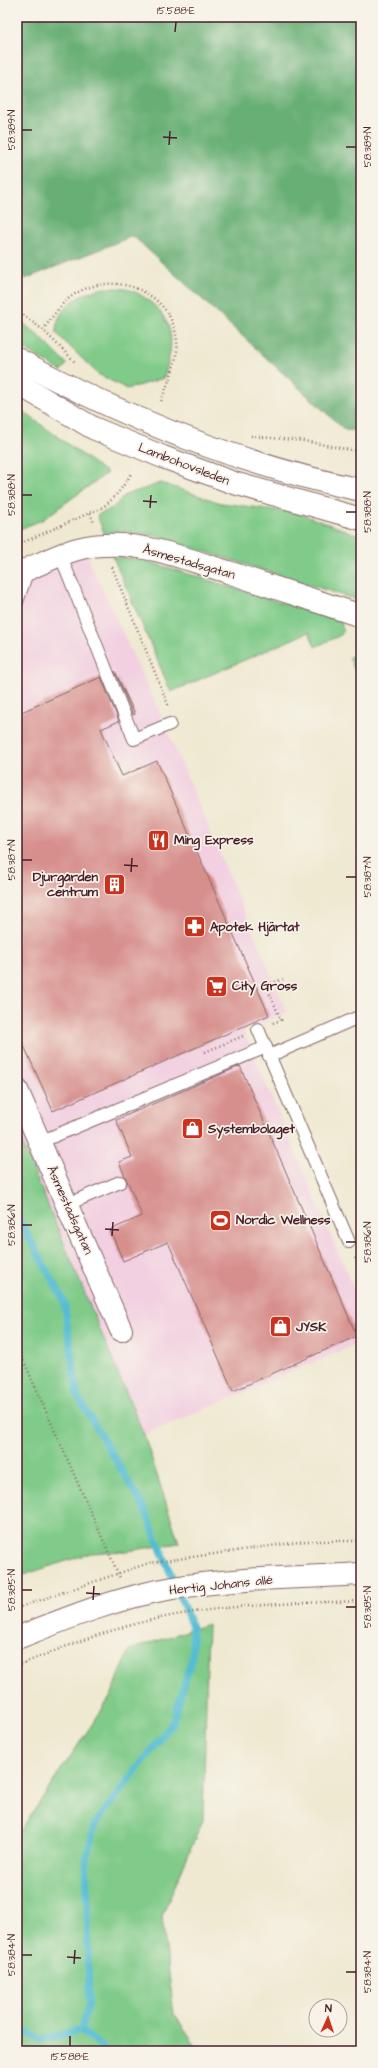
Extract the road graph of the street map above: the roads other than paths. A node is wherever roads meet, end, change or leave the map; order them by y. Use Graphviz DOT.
graph roads {
  1 [pos="17,359"];
  2 [pos="17,383"];
  3 [pos="361,490"];
  4 [pos="361,519"];
  5 [pos="60,554"];
  6 [pos="23,571"];
  7 [pos="17,602"];
  8 [pos="361,616"];
  9 [pos="171,719"];
  10 [pos="361,1016"];
  11 [pos="258,1029"];
  12 [pos="268,1051"];
  13 [pos="17,1090"];
  14 [pos="40,1142"];
  15 [pos="120,1182"];
  16 [pos="68,1204"];
  17 [pos="349,1242"];
  18 [pos="121,1330"];
  19 [pos="359,1566"];
  20 [pos="17,1638"];
  1 -- 3 [label="street, Lambohovsleden"];
  2 -- 4 [label="street, Lambohovsleden"];
  5 -- 6 [label="street, Åsmestadsgatan"];
  5 -- 8 [label="street, Åsmestadsgatan"];
  5 -- 9 [label="lane"];
  6 -- 7 [label="lane"];
  10 -- 12 [label="lane"];
  11 -- 12 [label="lane"];
  12 -- 14 [label="lane"];
  12 -- 17 [label="lane"];
  13 -- 14 [label="street, Åsmestadsgatan"];
  14 -- 16 [label="street, Åsmestadsgatan"];
  15 -- 16 [label="lane"];
  16 -- 18 [label="street, Åsmestadsgatan"];
  19 -- 20 [label="street, Hertig Johans allé"];
}
